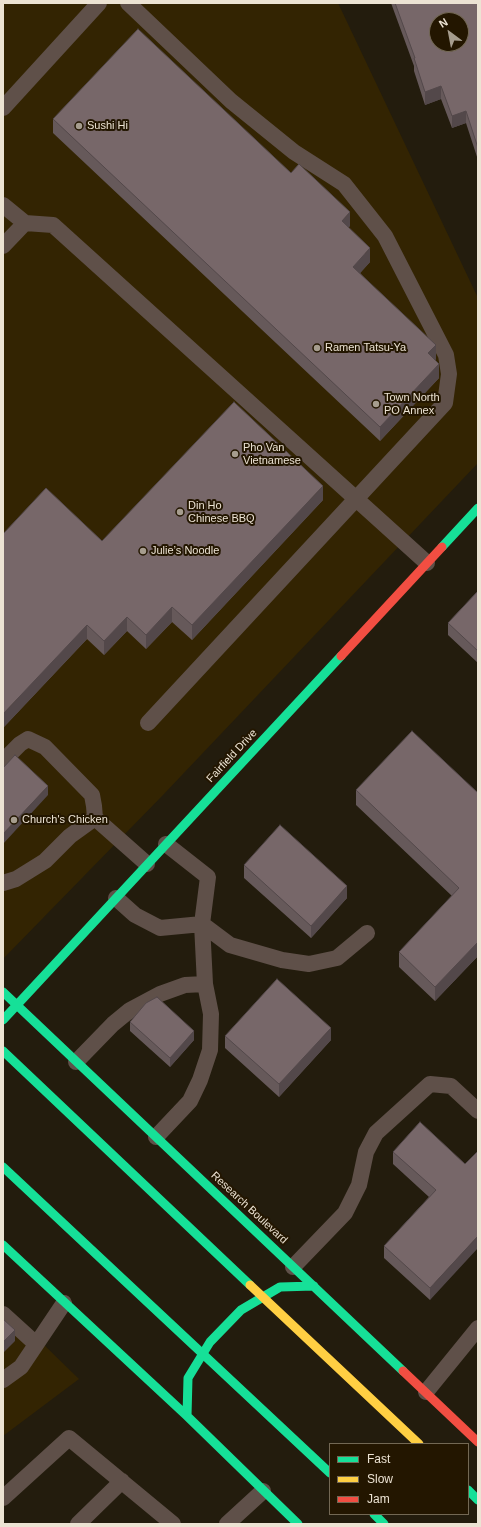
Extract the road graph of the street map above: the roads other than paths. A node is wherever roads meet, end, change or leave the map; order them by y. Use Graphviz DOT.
graph roads {
  1 [pos="99,3"];
  2 [pos="128,3"];
  3 [pos="3,108"];
  4 [pos="3,206"];
  5 [pos="25,222"];
  6 [pos="3,246"];
  7 [pos="356,498"];
  8 [pos="478,508"];
  9 [pos="427,563"];
  10 [pos="148,723"];
  11 [pos="3,761"];
  12 [pos="95,818"];
  13 [pos="166,844"];
  14 [pos="148,864"];
  15 [pos="3,883"];
  16 [pos="116,898"];
  17 [pos="202,924"];
  18 [pos="367,933"];
  19 [pos="205,984"];
  20 [pos="3,992"];
  21 [pos="16,1005"];
  22 [pos="3,1020"];
  23 [pos="3,1051"];
  24 [pos="76,1062"];
  25 [pos="478,1111"];
  26 [pos="156,1137"];
  27 [pos="3,1167"];
  28 [pos="3,1245"];
  29 [pos="293,1267"];
  30 [pos="314,1286"];
  31 [pos="64,1303"];
  32 [pos="3,1314"];
  33 [pos="478,1328"];
  34 [pos="36,1344"];
  35 [pos="3,1380"];
  36 [pos="426,1392"];
  37 [pos="187,1416"];
  38 [pos="478,1442"];
  39 [pos="418,1443"];
  40 [pos="329,1472"];
  41 [pos="122,1481"];
  42 [pos="263,1491"];
  43 [pos="469,1491"];
  44 [pos="3,1498"];
  45 [pos="478,1500"];
  46 [pos="375,1515"];
  47 [pos="78,1524"];
  48 [pos="173,1524"];
  49 [pos="227,1524"];
  50 [pos="298,1524"];
  51 [pos="384,1524"];
  1 -- 3 [label="lane"];
  2 -- 7 [label="lane"];
  4 -- 5 [label="lane"];
  5 -- 6 [label="lane"];
  5 -- 7 [label="lane"];
  7 -- 9 [label="lane"];
  7 -- 10 [label="lane"];
  8 -- 9 [label="main road, Fairfield Drive"];
  9 -- 13 [label="main road, Fairfield Drive"];
  11 -- 12 [label="lane"];
  12 -- 14 [label="lane"];
  12 -- 15 [label="lane"];
  13 -- 14 [label="main road, Fairfield Drive"];
  13 -- 17 [label="lane"];
  14 -- 16 [label="main road, Fairfield Drive"];
  16 -- 17 [label="lane"];
  16 -- 21 [label="main road, Fairfield Drive"];
  17 -- 18 [label="lane"];
  17 -- 19 [label="lane"];
  19 -- 24 [label="lane"];
  19 -- 26 [label="lane"];
  20 -- 21 [label="main road, Research Boulevard"];
  21 -- 22 [label="main road, Fairfield Drive"];
  21 -- 24 [label="main road, Research Boulevard"];
  23 -- 39 [label="main road, bridge"];
  24 -- 26 [label="main road, Research Boulevard"];
  25 -- 29 [label="lane"];
  26 -- 29 [label="main road, Research Boulevard"];
  27 -- 40 [label="main road, bridge"];
  28 -- 31 [label="main road"];
  29 -- 30 [label="main road, Research Boulevard"];
  30 -- 36 [label="main road, Research Boulevard"];
  30 -- 37 [label="main road"];
  31 -- 34 [label="lane"];
  31 -- 37 [label="main road"];
  32 -- 34 [label="lane"];
  33 -- 36 [label="lane"];
  34 -- 35 [label="lane"];
  36 -- 38 [label="main road, Research Boulevard"];
  37 -- 42 [label="main road"];
  41 -- 44 [label="lane"];
  41 -- 47 [label="lane"];
  41 -- 48 [label="lane"];
  42 -- 49 [label="lane"];
  42 -- 50 [label="main road"];
  43 -- 45 [label="main road"];
  46 -- 51 [label="main road"];
}
